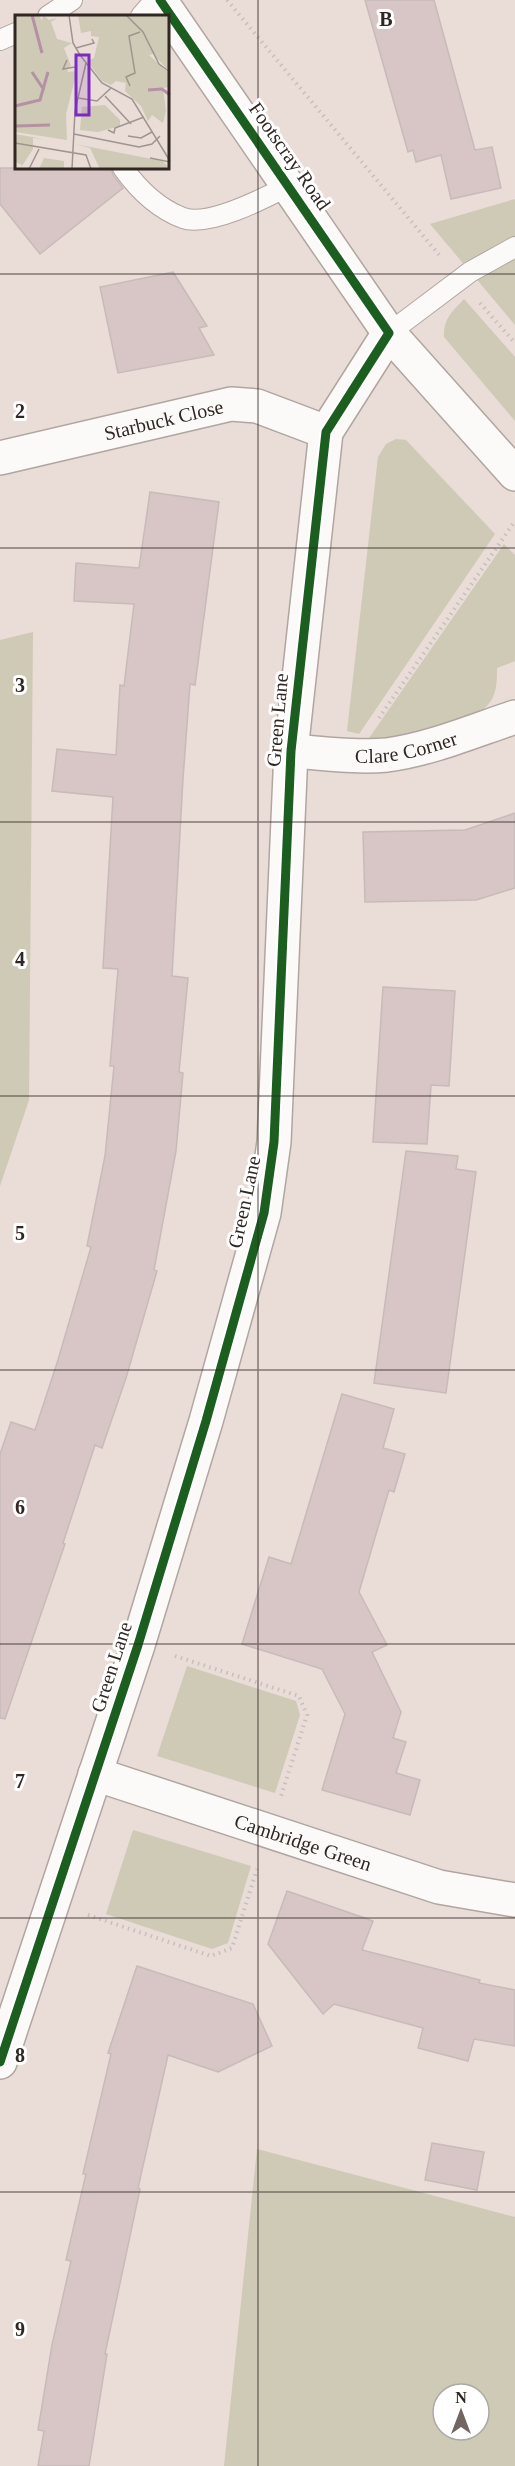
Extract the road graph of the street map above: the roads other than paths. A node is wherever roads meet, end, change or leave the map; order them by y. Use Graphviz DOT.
graph roads {
  1 [pos="72,0"];
  2 [pos="155,0"];
  3 [pos="160,0"];
  4 [pos="50,15"];
  5 [pos="142,15"];
  6 [pos="15,33"];
  7 [pos="0,40"];
  8 [pos="125,170"];
  9 [pos="288,186"];
  10 [pos="515,247"];
  11 [pos="389,333"];
  12 [pos="326,432"];
  13 [pos="0,458"];
  14 [pos="515,474"];
  15 [pos="515,717"];
  16 [pos="291,751"];
  17 [pos="95,1774"];
  18 [pos="515,1900"];
  19 [pos="1,2053"];
  1 -- 4 [label="lane"];
  2 -- 5 [label="lane"];
  3 -- 9 [label="main road, Footscray Road"];
  6 -- 7 [label="lane"];
  8 -- 9 [label="lane"];
  9 -- 11 [label="main road, Footscray Road"];
  10 -- 11 [label="lane"];
  11 -- 12 [label="main road, Green Lane"];
  11 -- 14 [label="main road, Footscray Road"];
  12 -- 13 [label="main road, Starbuck Close"];
  12 -- 16 [label="main road, Green Lane"];
  15 -- 16 [label="main road, Clare Corner"];
  16 -- 17 [label="main road, Green Lane"];
  17 -- 18 [label="main road, Cambridge Green"];
  17 -- 19 [label="main road, Green Lane"];
}
